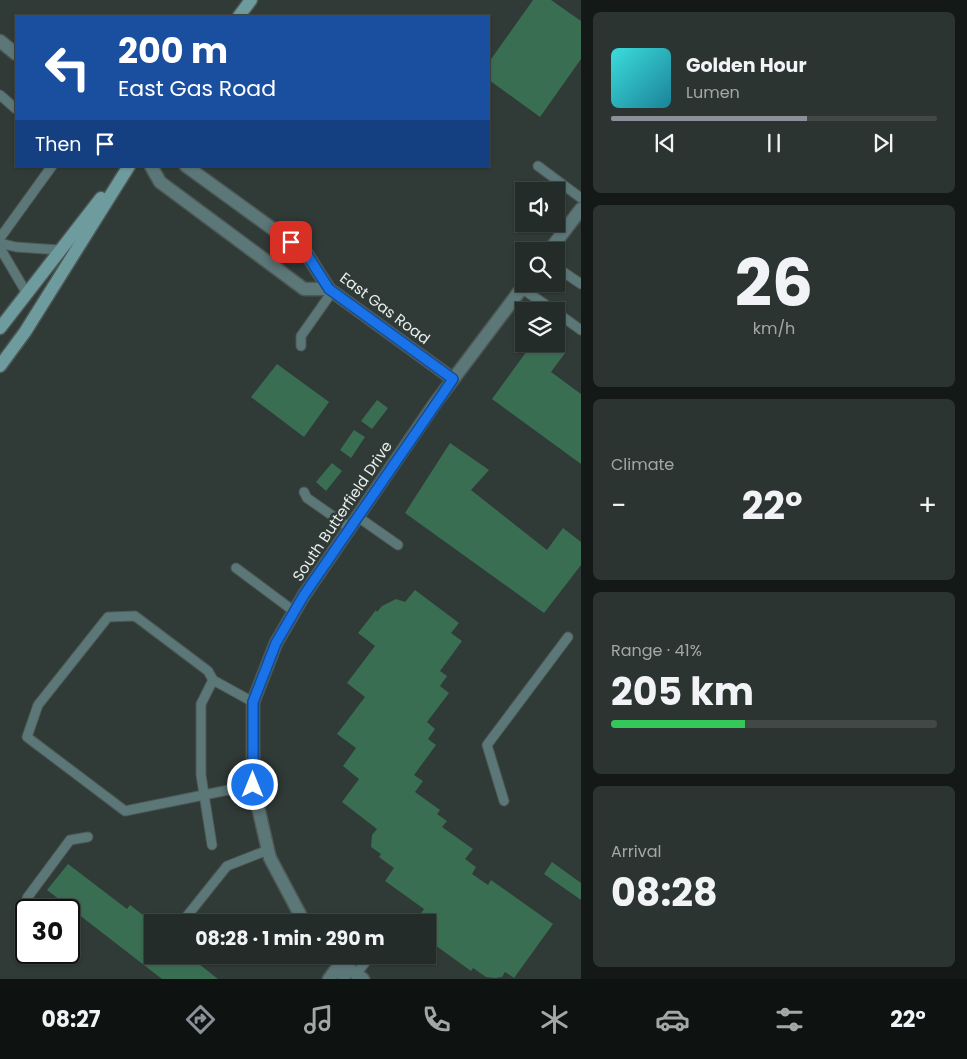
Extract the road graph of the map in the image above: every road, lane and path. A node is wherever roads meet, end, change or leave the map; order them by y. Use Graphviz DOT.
graph roads {
  1 [pos="251,0"];
  2 [pos="240,15"];
  3 [pos="0,42"];
  4 [pos="15,53"];
  5 [pos="0,95"];
  6 [pos="15,108"];
  7 [pos="538,166"];
  8 [pos="51,167"];
  9 [pos="126,167"];
  10 [pos="126,167"];
  11 [pos="152,167"];
  12 [pos="187,167"];
  13 [pos="581,198"];
  14 [pos="581,209"];
  15 [pos="0,238"];
  16 [pos="556,242"];
  17 [pos="0,243"];
  18 [pos="0,248"];
  19 [pos="60,250"];
  20 [pos="565,273"];
  21 [pos="581,284"];
  22 [pos="331,290"];
  23 [pos="26,292"];
  24 [pos="518,292"];
  25 [pos="531,292"];
  26 [pos="543,302"];
  27 [pos="565,318"];
  28 [pos="0,328"];
  29 [pos="581,330"];
  30 [pos="301,346"];
  31 [pos="0,366"];
  32 [pos="453,379"];
  33 [pos="304,492"];
  34 [pos="358,517"];
  35 [pos="350,528"];
  36 [pos="398,545"];
  37 [pos="236,568"];
  38 [pos="294,612"];
  39 [pos="568,637"];
  40 [pos="213,680"];
  41 [pos="253,702"];
  42 [pos="253,785"];
  43 [pos="204,796"];
  44 [pos="504,801"];
  45 [pos="88,837"];
  46 [pos="212,845"];
  47 [pos="268,850"];
  48 [pos="26,899"];
  49 [pos="189,914"];
  50 [pos="300,914"];
  51 [pos="335,964"];
  52 [pos="342,964"];
  53 [pos="364,964"];
  54 [pos="354,977"];
  55 [pos="329,979"];
  1 -- 2 [label="main road"];
  3 -- 4 [label="street"];
  5 -- 6 [label="lane"];
  7 -- 13 [label="lane"];
  8 -- 15 [label="lane"];
  9 -- 19 [label="main road"];
  10 -- 31 [label="main road"];
  11 -- 22 [label="street"];
  12 -- 22 [label="street, East Gas Road"];
  14 -- 16 [label="street"];
  17 -- 19 [label="lane"];
  18 -- 23 [label="lane"];
  19 -- 23 [label="main road"];
  20 -- 21 [label="lane"];
  22 -- 30 [label="lane"];
  22 -- 32 [label="street, East Gas Road"];
  23 -- 28 [label="main road"];
  24 -- 32 [label="street, South Butterfield Drive"];
  25 -- 26 [label="lane"];
  27 -- 29 [label="lane"];
  32 -- 34 [label="street, South Butterfield Drive"];
  33 -- 35 [label="lane"];
  34 -- 35 [label="street, South Butterfield Drive"];
  34 -- 36 [label="lane"];
  35 -- 38 [label="street, South Butterfield Drive"];
  37 -- 38 [label="lane"];
  38 -- 41 [label="street, South Butterfield Drive"];
  39 -- 44 [label="lane"];
  40 -- 41 [label="lane"];
  40 -- 43 [label="lane"];
  40 -- 43 [label="lane"];
  41 -- 42 [label="street, South Butterfield Drive"];
  42 -- 43 [label="lane"];
  42 -- 47 [label="street, South Butterfield Drive"];
  43 -- 46 [label="lane"];
  45 -- 48 [label="lane"];
  47 -- 49 [label="lane"];
  47 -- 50 [label="street, South Butterfield Drive"];
  51 -- 55 [label="street"];
  52 -- 54 [label="street"];
  53 -- 54 [label="lane"];
}
